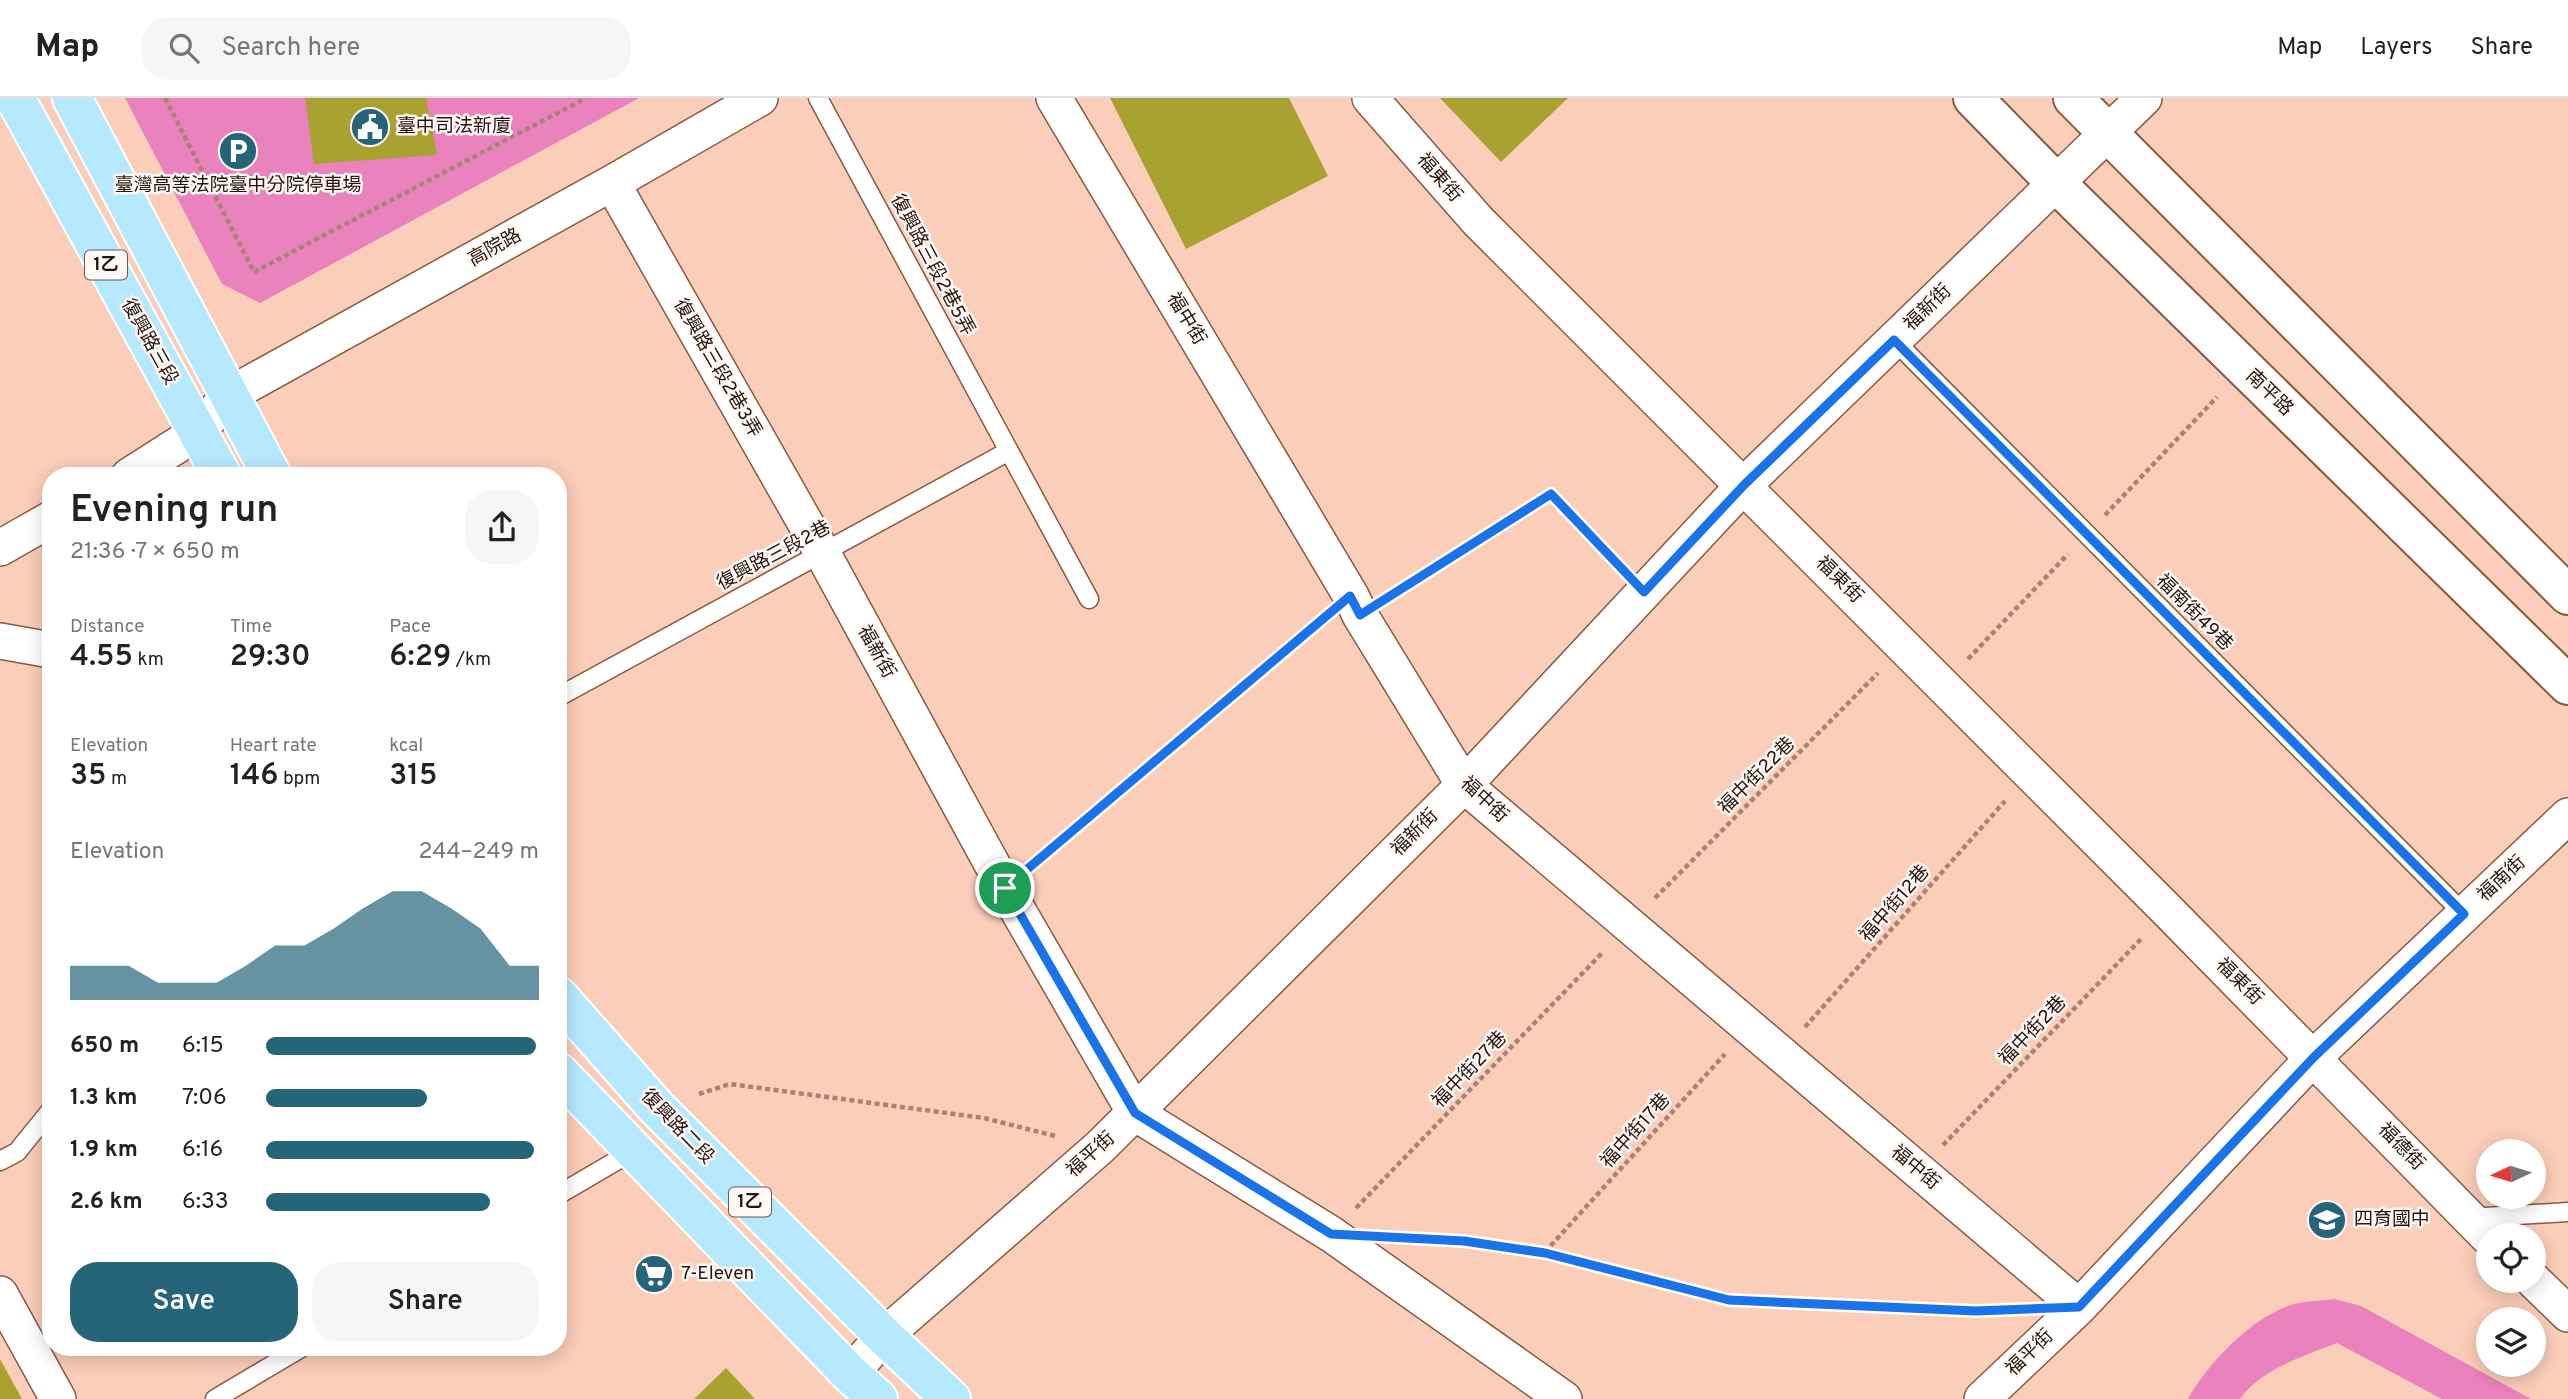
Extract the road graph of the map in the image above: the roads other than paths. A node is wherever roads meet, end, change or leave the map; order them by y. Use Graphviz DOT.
graph roads {
  1 [pos="15,98"];
  2 [pos="72,98"];
  3 [pos="760,98"];
  4 [pos="818,98"];
  5 [pos="1055,98"];
  6 [pos="1370,98"];
  7 [pos="1973,98"];
  8 [pos="2073,98"];
  9 [pos="2144,98"];
  10 [pos="2108,132"];
  11 [pos="612,183"];
  12 [pos="2057,184"];
  13 [pos="1894,340"];
  14 [pos="229,396"];
  15 [pos="198,432"];
  16 [pos="1009,451"];
  17 [pos="143,467"];
  18 [pos="217,467"];
  19 [pos="267,467"];
  20 [pos="1744,485"];
  21 [pos="42,524"];
  22 [pos="0,548"];
  23 [pos="822,554"];
  24 [pos="2568,595"];
  25 [pos="1089,599"];
  26 [pos="0,641"];
  27 [pos="42,648"];
  28 [pos="2568,685"];
  29 [pos="567,691"];
  30 [pos="1464,785"];
  31 [pos="2568,816"];
  32 [pos="2464,914"];
  33 [pos="567,1006"];
  34 [pos="2314,1057"];
  35 [pos="567,1081"];
  36 [pos="1135,1113"];
  37 [pos="42,1121"];
  38 [pos="633,1151"];
  39 [pos="0,1161"];
  40 [pos="567,1190"];
  41 [pos="2568,1212"];
  42 [pos="2506,1223"];
  43 [pos="2476,1226"];
  44 [pos="2546,1293"];
  45 [pos="0,1294"];
  46 [pos="2079,1307"];
  47 [pos="2568,1314"];
  48 [pos="884,1336"];
  49 [pos="288,1356"];
  50 [pos="864,1386"];
  51 [pos="58,1399"];
  52 [pos="215,1399"];
  53 [pos="950,1399"];
  54 [pos="1564,1399"];
  55 [pos="1982,1399"];
  1 -- 15 [label="main road, 復興路三段 / 1乙"];
  2 -- 14 [label="main road, 1乙"];
  3 -- 11 [label="street, 高院路"];
  4 -- 16 [label="lane, 復興路三段2巷5弄"];
  5 -- 30 [label="street, 福中街"];
  6 -- 20 [label="street, 福東街"];
  7 -- 12 [label="street, 南平路"];
  8 -- 10 [label="street"];
  9 -- 10 [label="street, 福新街"];
  10 -- 12 [label="street, 福新街"];
  10 -- 24 [label="street"];
  11 -- 14 [label="street, 高院路"];
  11 -- 23 [label="street, 復興路三段2巷3弄"];
  12 -- 13 [label="street, 福新街"];
  12 -- 28 [label="street, 南平路"];
  13 -- 20 [label="street, 福新街"];
  13 -- 32 [label="lane, 福南街49巷"];
  14 -- 15 [label="street"];
  14 -- 19 [label="main road, 1乙"];
  15 -- 17 [label="street"];
  15 -- 18 [label="main road, 復興路三段 / 1乙"];
  16 -- 23 [label="lane, 復興路三段2巷"];
  16 -- 25 [label="lane, 復興路三段2巷5弄"];
  20 -- 30 [label="street, 福新街"];
  20 -- 34 [label="street, 福東街"];
  21 -- 22 [label="street"];
  23 -- 29 [label="lane, 復興路三段2巷"];
  23 -- 36 [label="street, 福新街"];
  26 -- 27 [label="street"];
  30 -- 36 [label="street, 福新街"];
  30 -- 46 [label="street, 福中街"];
  31 -- 32 [label="street, 福南街"];
  32 -- 34 [label="street, 福南街"];
  33 -- 48 [label="main road, 復興路二段 / 1乙"];
  34 -- 43 [label="street, 福德街"];
  34 -- 46 [label="street, 福南街"];
  35 -- 38 [label="main road, 1乙"];
  36 -- 48 [label="street, 福平街"];
  36 -- 54 [label="street"];
  37 -- 39 [label="lane"];
  38 -- 40 [label="lane"];
  38 -- 50 [label="main road, 1乙"];
  41 -- 42 [label="lane"];
  44 -- 47 [label="street"];
  45 -- 51 [label="street"];
  46 -- 55 [label="street, 福平街"];
  48 -- 50 [label="street, 福平街"];
  48 -- 53 [label="main road, 復興路二段 / 1乙"];
  49 -- 52 [label="lane"];
}
